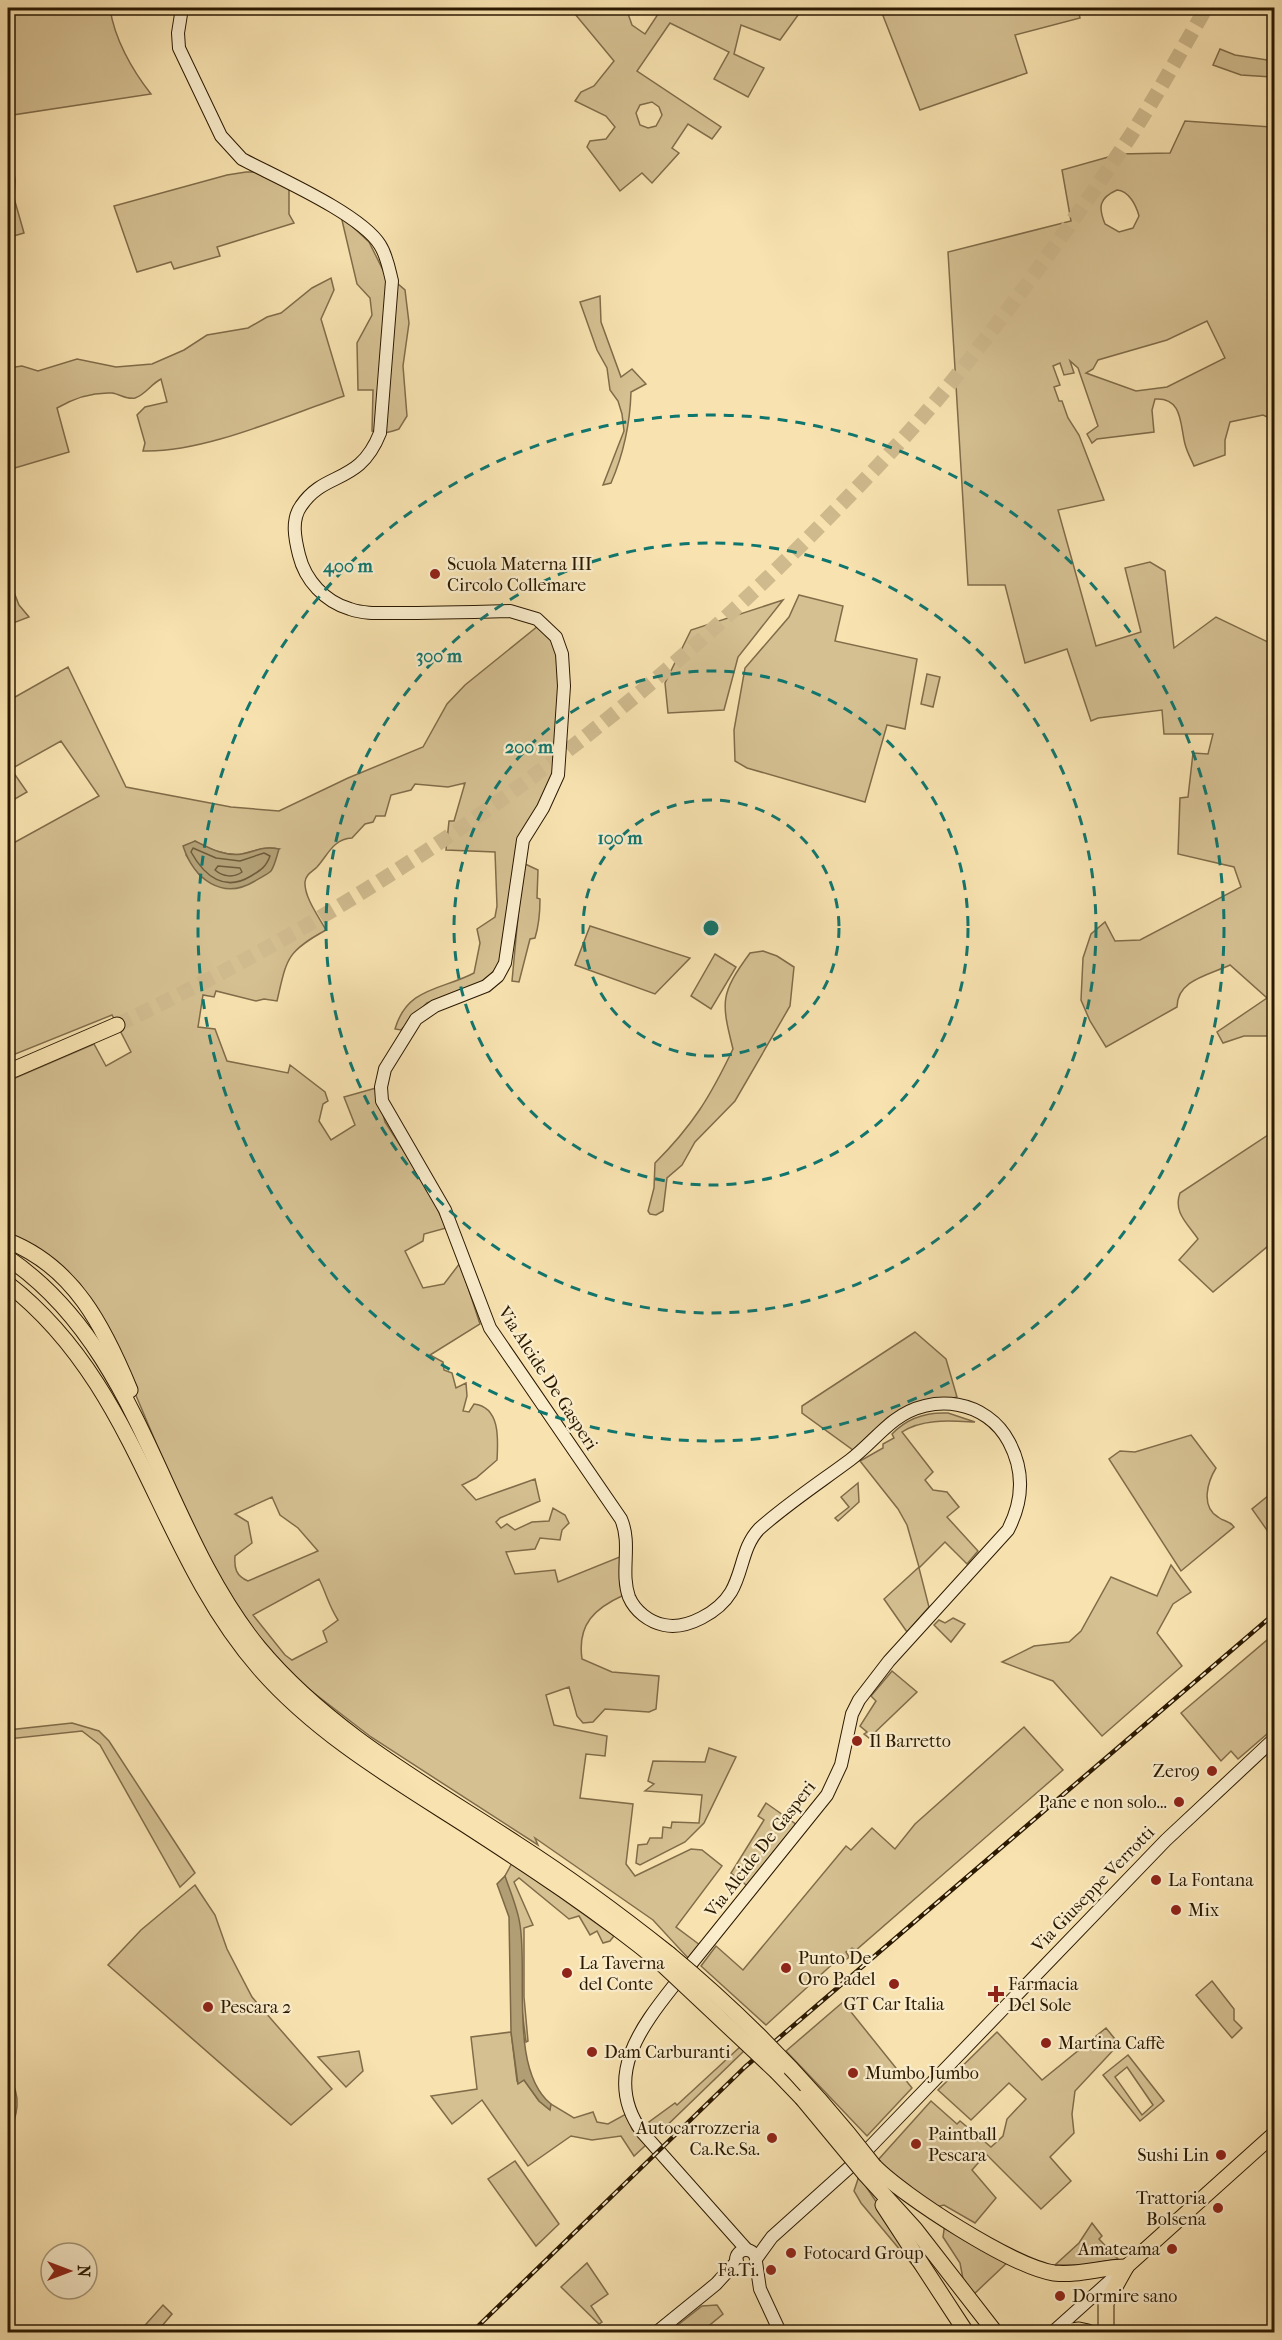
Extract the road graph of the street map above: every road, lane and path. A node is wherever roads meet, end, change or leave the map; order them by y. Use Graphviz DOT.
graph roads {
  1 [pos="182,8"];
  2 [pos="117,1025"];
  3 [pos="8,1072"];
  4 [pos="8,1240"];
  5 [pos="8,1258"];
  6 [pos="8,1284"];
  7 [pos="82,1328"];
  8 [pos="153,1451"];
  9 [pos="164,1506"];
  10 [pos="343,1736"];
  11 [pos="1275,1740"];
  12 [pos="691,1964"];
  13 [pos="675,1984"];
  14 [pos="1275,2134"];
  15 [pos="869,2148"];
  16 [pos="863,2168"];
  17 [pos="895,2195"];
  18 [pos="747,2260"];
  19 [pos="1126,2267"];
  20 [pos="657,2332"];
  21 [pos="780,2332"];
  22 [pos="966,2332"];
  23 [pos="995,2332"];
  24 [pos="1053,2332"];
  25 [pos="1065,2332"];
  26 [pos="1088,2332"];
  27 [pos="1106,2332"];
  1 -- 12 [label="street, Via Alcide De Gasperi"];
  2 -- 3 [label="highway"];
  4 -- 8 [label="highway"];
  5 -- 7 [label="highway"];
  6 -- 9 [label="highway"];
  7 -- 8 [label="highway"];
  7 -- 9 [label="highway"];
  8 -- 10 [label="highway"];
  9 -- 10 [label="highway"];
  10 -- 16 [label="highway, bridge"];
  11 -- 15 [label="street, Via Giuseppe Verrotti"];
  13 -- 18 [label="street"];
  14 -- 19 [label="main road"];
  16 -- 17 [label="highway"];
  16 -- 18 [label="street"];
  16 -- 22 [label="highway"];
  17 -- 19 [label="highway"];
  17 -- 23 [label="highway"];
  18 -- 20 [label="street"];
  18 -- 21 [label="street"];
  19 -- 24 [label="street"];
  19 -- 27 [label="highway"];
  25 -- 26 [label="highway"];
}
